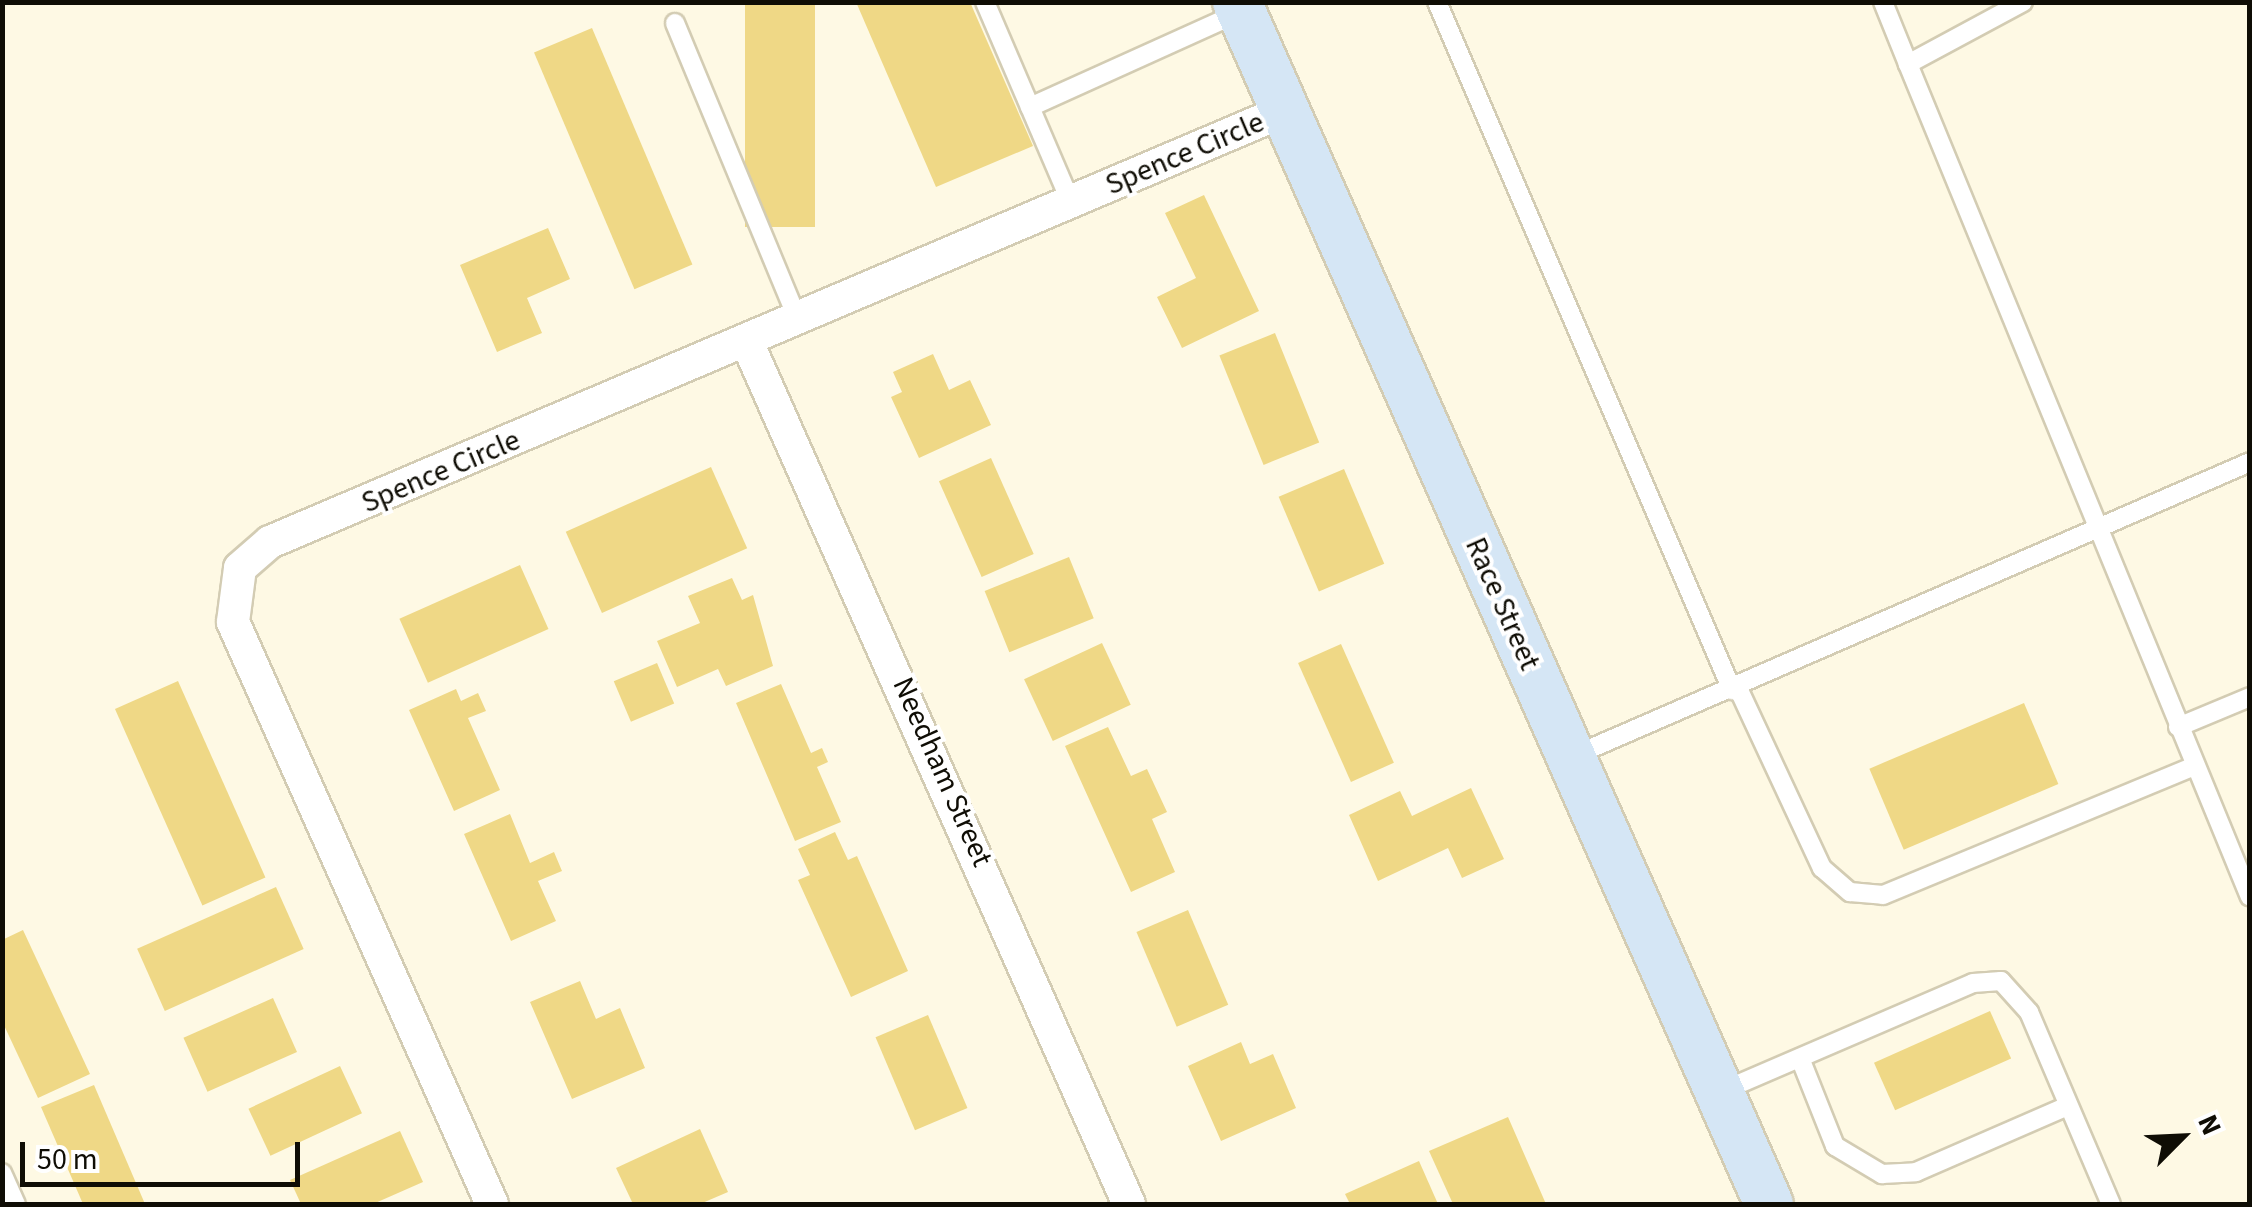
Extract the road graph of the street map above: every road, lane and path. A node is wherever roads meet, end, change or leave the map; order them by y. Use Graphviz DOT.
graph roads {
  1 [pos="985,2"];
  2 [pos="1437,2"];
  3 [pos="1883,2"];
  4 [pos="2023,2"];
  5 [pos="1238,7"];
  6 [pos="676,23"];
  7 [pos="1908,64"];
  8 [pos="1030,107"];
  9 [pos="1284,112"];
  10 [pos="1071,203"];
  11 [pos="798,320"];
  12 [pos="747,342"];
  13 [pos="2250,462"];
  14 [pos="2094,528"];
  15 [pos="1735,689"];
  16 [pos="2250,697"];
  17 [pos="2178,727"];
  18 [pos="1571,758"];
  19 [pos="2194,766"];
  20 [pos="2250,898"];
  21 [pos="1800,1058"];
  22 [pos="1720,1092"];
  23 [pos="2068,1106"];
  24 [pos="2,1173"];
  25 [pos="16,1204"];
  26 [pos="492,1204"];
  27 [pos="1129,1204"];
  28 [pos="1770,1204"];
  29 [pos="2110,1204"];
  1 -- 8 [label="lane"];
  2 -- 15 [label="lane"];
  3 -- 7 [label="lane"];
  4 -- 7 [label="lane"];
  5 -- 8 [label="lane"];
  5 -- 9 [label="street, Race Street"];
  6 -- 11 [label="lane"];
  7 -- 14 [label="lane"];
  8 -- 10 [label="lane"];
  9 -- 10 [label="street, Spence Circle"];
  9 -- 18 [label="street, Race Street"];
  10 -- 11 [label="street, Spence Circle"];
  11 -- 12 [label="street, Spence Circle"];
  12 -- 26 [label="street, Spence Circle"];
  12 -- 27 [label="street, Needham Street"];
  13 -- 14 [label="lane"];
  14 -- 15 [label="lane"];
  14 -- 17 [label="lane"];
  15 -- 18 [label="lane"];
  15 -- 19 [label="lane"];
  16 -- 17 [label="lane"];
  17 -- 19 [label="lane"];
  18 -- 22 [label="street, Race Street"];
  19 -- 20 [label="lane"];
  21 -- 22 [label="lane"];
  21 -- 23 [label="lane"];
  21 -- 23 [label="lane"];
  22 -- 28 [label="street, Race Street"];
  23 -- 29 [label="lane"];
  24 -- 25 [label="lane"];
}
